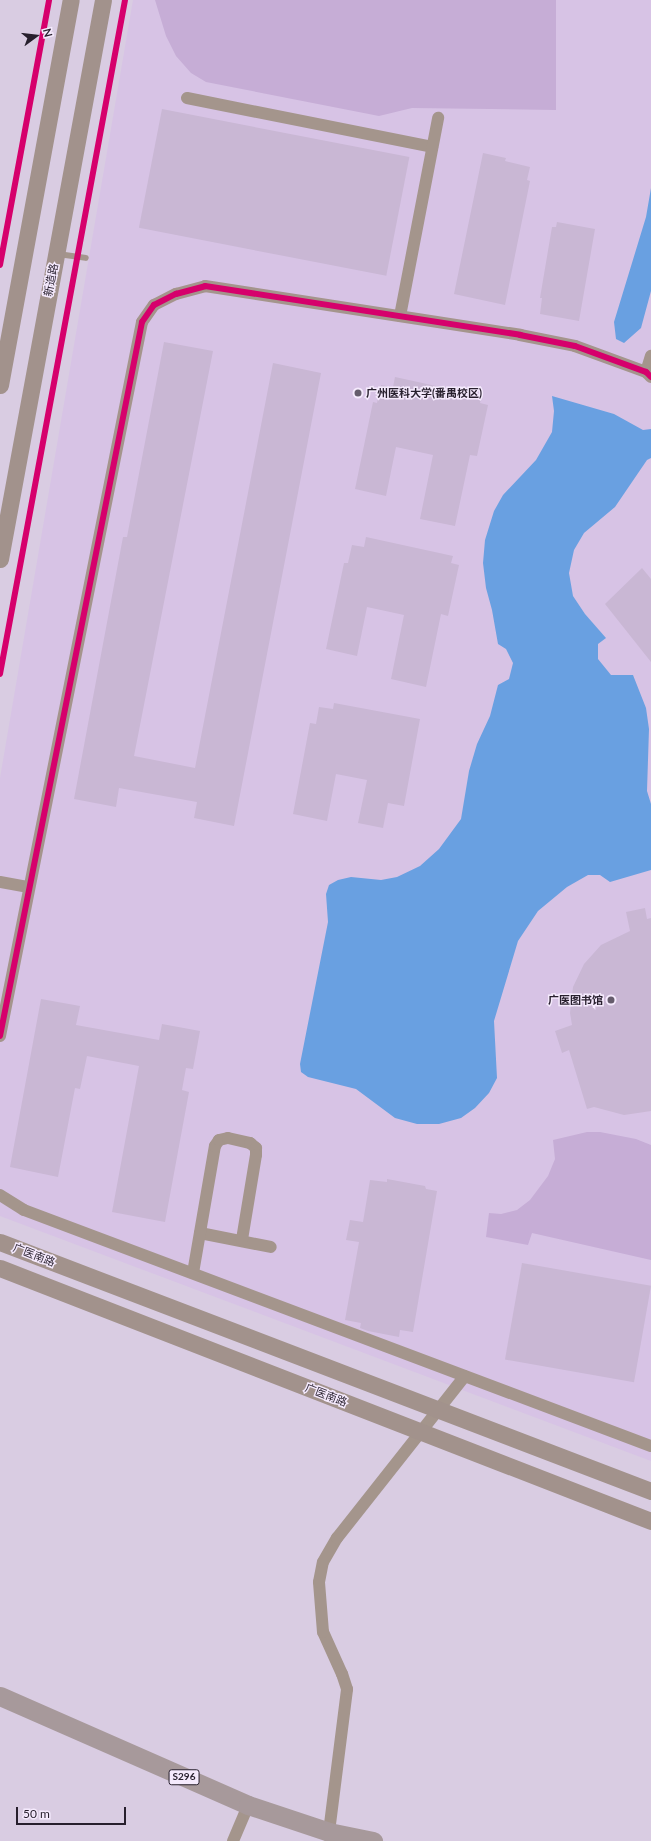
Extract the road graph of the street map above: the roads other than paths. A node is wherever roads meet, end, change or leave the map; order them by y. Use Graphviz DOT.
graph roads {
  1 [pos="71,0"];
  2 [pos="103,0"];
  3 [pos="187,98"];
  4 [pos="438,118"];
  5 [pos="432,147"];
  6 [pos="56,254"];
  7 [pos="86,258"];
  8 [pos="400,316"];
  9 [pos="651,356"];
  10 [pos="2,370"];
  11 [pos="648,374"];
  12 [pos="0,385"];
  13 [pos="0,559"];
  14 [pos="0,882"];
  15 [pos="28,887"];
  16 [pos="0,1036"];
  17 [pos="0,1195"];
  18 [pos="200,1233"];
  19 [pos="242,1240"];
  20 [pos="0,1242"];
  21 [pos="271,1247"];
  22 [pos="0,1268"];
  23 [pos="193,1274"];
  24 [pos="465,1376"];
  25 [pos="649,1444"];
  26 [pos="651,1491"];
  27 [pos="651,1522"];
  28 [pos="0,1696"];
  29 [pos="248,1805"];
  30 [pos="329,1832"];
  31 [pos="233,1841"];
  32 [pos="373,1841"];
  1 -- 10 [label="street"];
  2 -- 6 [label="street, 新造路"];
  3 -- 5 [label="street"];
  4 -- 5 [label="street"];
  5 -- 8 [label="street"];
  6 -- 7 [label="lane"];
  6 -- 13 [label="street, 新造路"];
  8 -- 11 [label="street"];
  8 -- 15 [label="street"];
  9 -- 11 [label="street"];
  10 -- 12 [label="street"];
  14 -- 15 [label="street"];
  15 -- 16 [label="street"];
  17 -- 23 [label="street"];
  18 -- 19 [label="street"];
  18 -- 19 [label="street"];
  18 -- 23 [label="street"];
  19 -- 21 [label="street"];
  20 -- 26 [label="street, 广医南路"];
  22 -- 27 [label="street, 广医南路"];
  23 -- 24 [label="street"];
  24 -- 25 [label="street"];
  24 -- 30 [label="street"];
  28 -- 29 [label="main road, S296"];
  29 -- 30 [label="main road, S296"];
  29 -- 31 [label="street"];
  30 -- 32 [label="main road, S296"];
}
